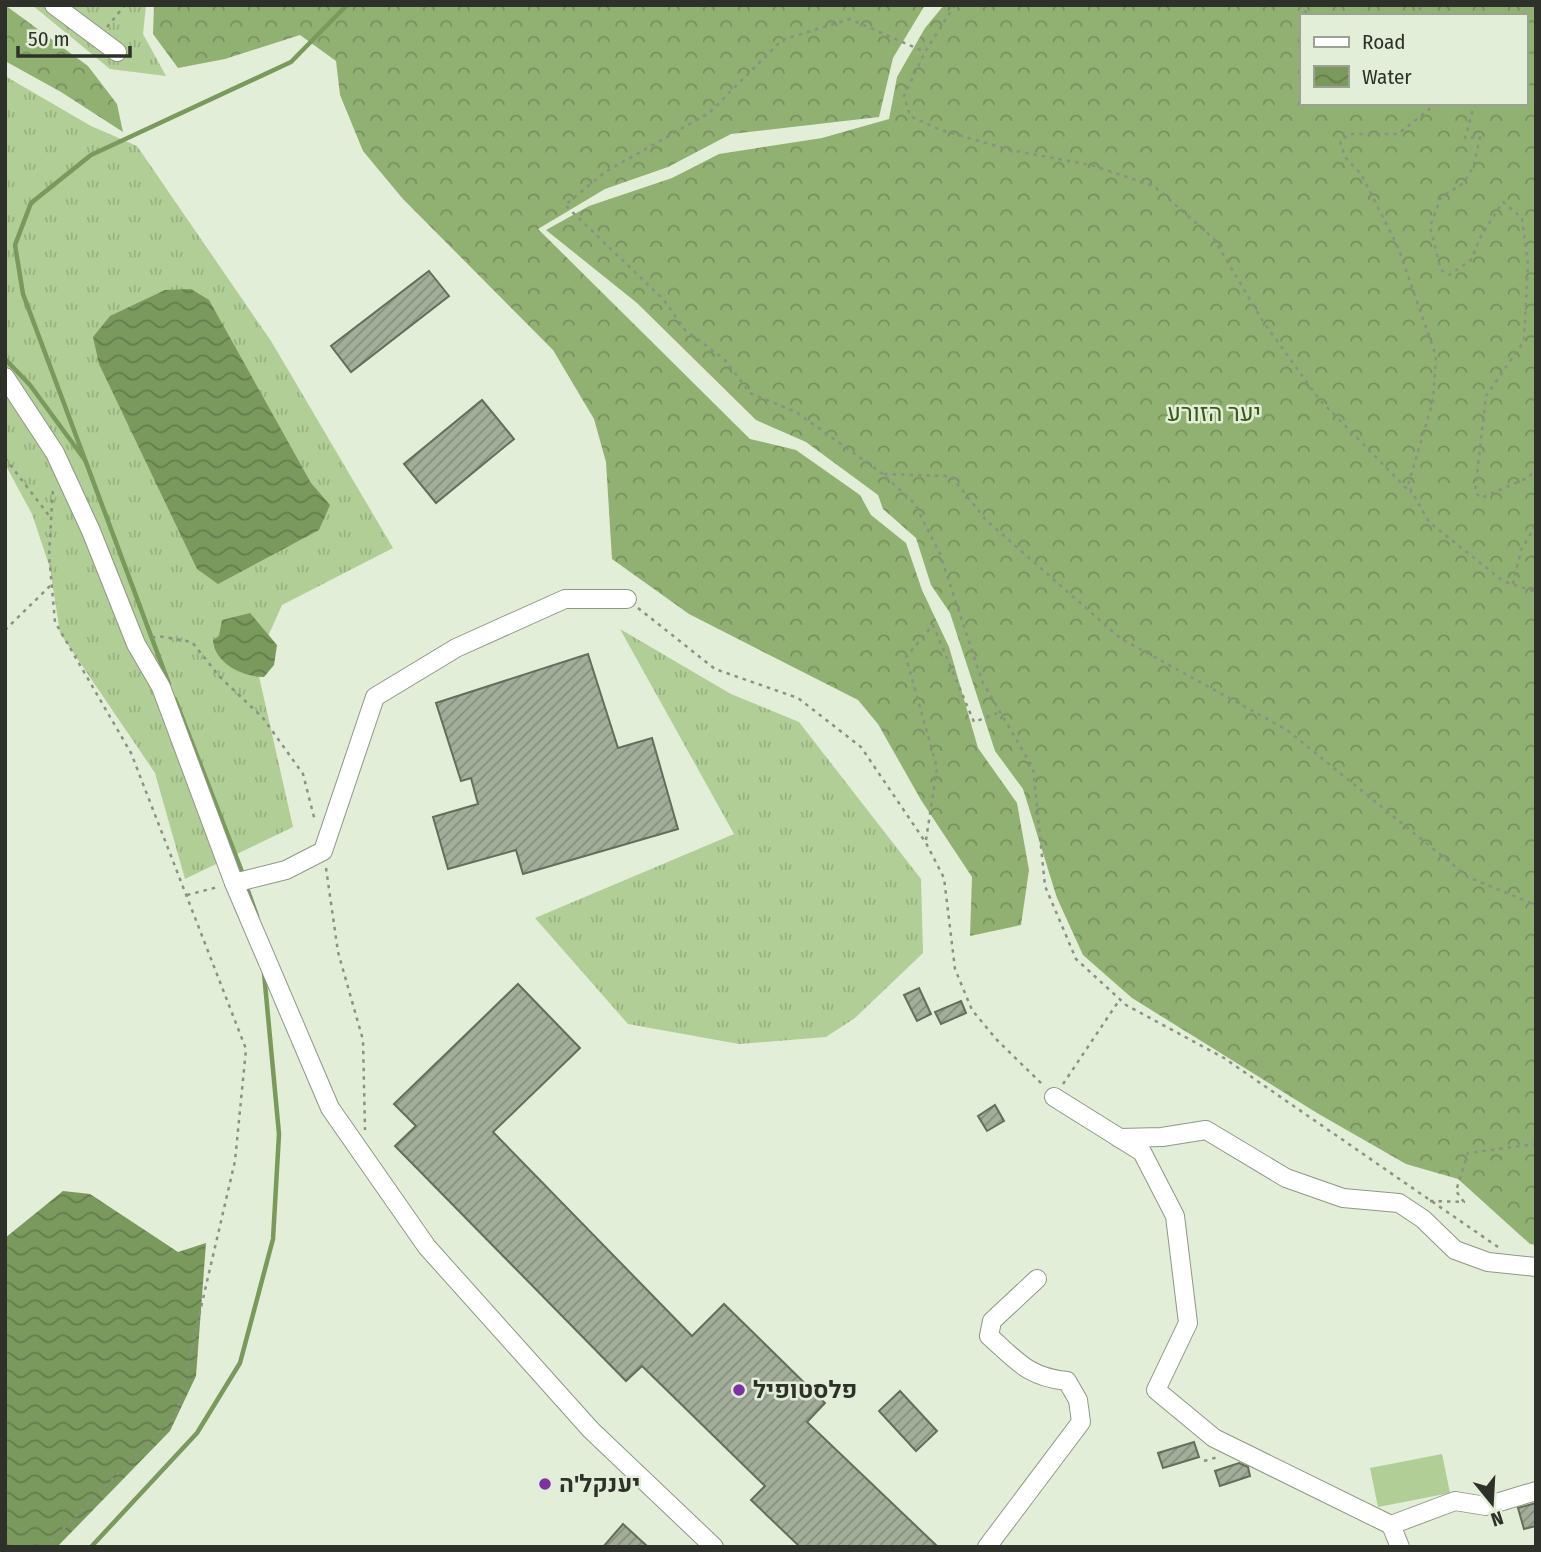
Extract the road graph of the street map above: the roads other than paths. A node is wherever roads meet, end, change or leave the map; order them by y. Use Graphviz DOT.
graph roads {
  1 [pos="54,5"];
  2 [pos="117,52"];
  3 [pos="5,377"];
  4 [pos="627,599"];
  5 [pos="234,883"];
  6 [pos="1054,1097"];
  7 [pos="1119,1138"];
  8 [pos="1536,1268"];
  9 [pos="1037,1279"];
  10 [pos="1536,1491"];
  11 [pos="1391,1525"];
  12 [pos="713,1547"];
  13 [pos="987,1547"];
  14 [pos="1400,1547"];
  1 -- 2 [label="street"];
  3 -- 5 [label="street"];
  4 -- 5 [label="street"];
  5 -- 12 [label="street"];
  6 -- 7 [label="street"];
  7 -- 8 [label="street"];
  7 -- 11 [label="street"];
  9 -- 13 [label="street"];
  10 -- 11 [label="street"];
  11 -- 14 [label="street"];
}
